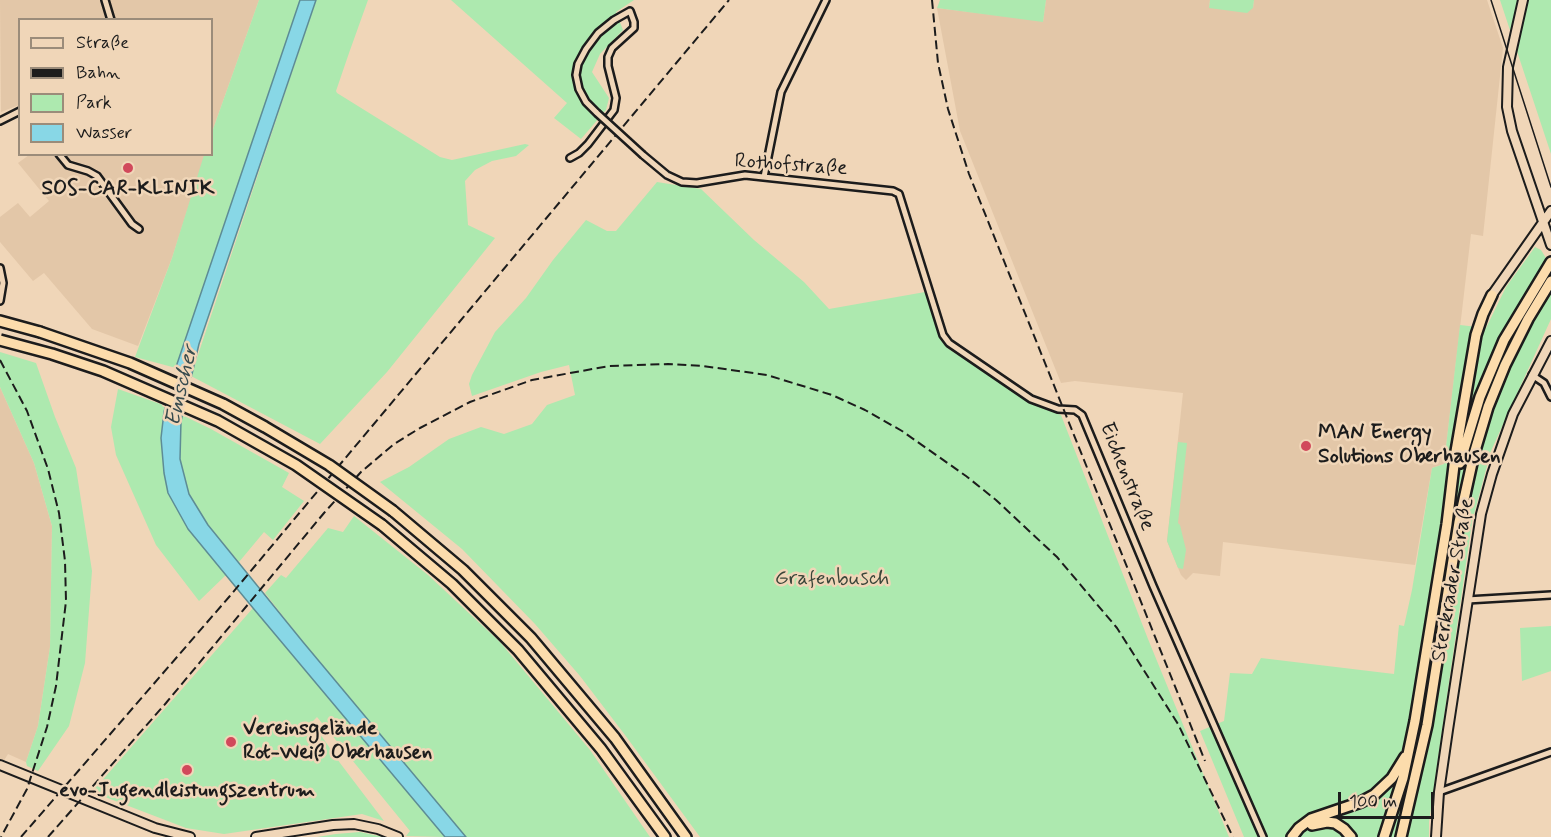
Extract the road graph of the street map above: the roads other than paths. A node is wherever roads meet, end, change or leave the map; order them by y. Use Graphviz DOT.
graph roads {
  1 [pos="105,0"];
  2 [pos="826,0"];
  3 [pos="1523,0"];
  4 [pos="110,18"];
  5 [pos="18,112"];
  6 [pos="0,121"];
  7 [pos="61,156"];
  8 [pos="570,158"];
  9 [pos="764,177"];
  10 [pos="899,194"];
  11 [pos="1551,211"];
  12 [pos="1544,221"];
  13 [pos="139,229"];
  14 [pos="1551,244"];
  15 [pos="1551,261"];
  16 [pos="0,268"];
  17 [pos="1551,281"];
  18 [pos="1492,295"];
  19 [pos="0,301"];
  20 [pos="0,321"];
  21 [pos="0,340"];
  22 [pos="1551,341"];
  23 [pos="1532,375"];
  24 [pos="1551,397"];
  25 [pos="1447,524"];
  26 [pos="1551,595"];
  27 [pos="1467,600"];
  28 [pos="1551,752"];
  29 [pos="1409,753"];
  30 [pos="0,765"];
  31 [pos="1439,792"];
  32 [pos="190,837"];
  33 [pos="256,837"];
  34 [pos="398,837"];
  35 [pos="665,837"];
  36 [pos="686,837"];
  37 [pos="1263,837"];
  38 [pos="1294,837"];
  39 [pos="1351,837"];
  40 [pos="1384,837"];
  41 [pos="1401,837"];
  42 [pos="1436,837"];
  1 -- 4 [label="street"];
  2 -- 9 [label="street"];
  3 -- 12 [label="street"];
  5 -- 6 [label="street"];
  7 -- 13 [label="street"];
  8 -- 9 [label="street, Rothofstraße, bridge"];
  9 -- 10 [label="street, Rothofstraße"];
  10 -- 37 [label="street, Eichenstraße"];
  11 -- 12 [label="street"];
  12 -- 14 [label="street"];
  12 -- 18 [label="street"];
  15 -- 25 [label="highway"];
  16 -- 19 [label="street"];
  17 -- 41 [label="highway"];
  18 -- 25 [label="highway"];
  20 -- 36 [label="highway, bridge"];
  21 -- 35 [label="highway, bridge"];
  22 -- 23 [label="street, Sterkrader Straße"];
  23 -- 24 [label="street"];
  23 -- 27 [label="street, Sterkrader Straße"];
  25 -- 29 [label="highway"];
  26 -- 27 [label="street"];
  27 -- 31 [label="street, Sterkrader Straße"];
  28 -- 31 [label="street"];
  29 -- 38 [label="highway"];
  29 -- 40 [label="highway"];
  30 -- 32 [label="street"];
  31 -- 42 [label="street, Sterkrader Straße"];
  33 -- 34 [label="street"];
  38 -- 39 [label="highway"];
}
